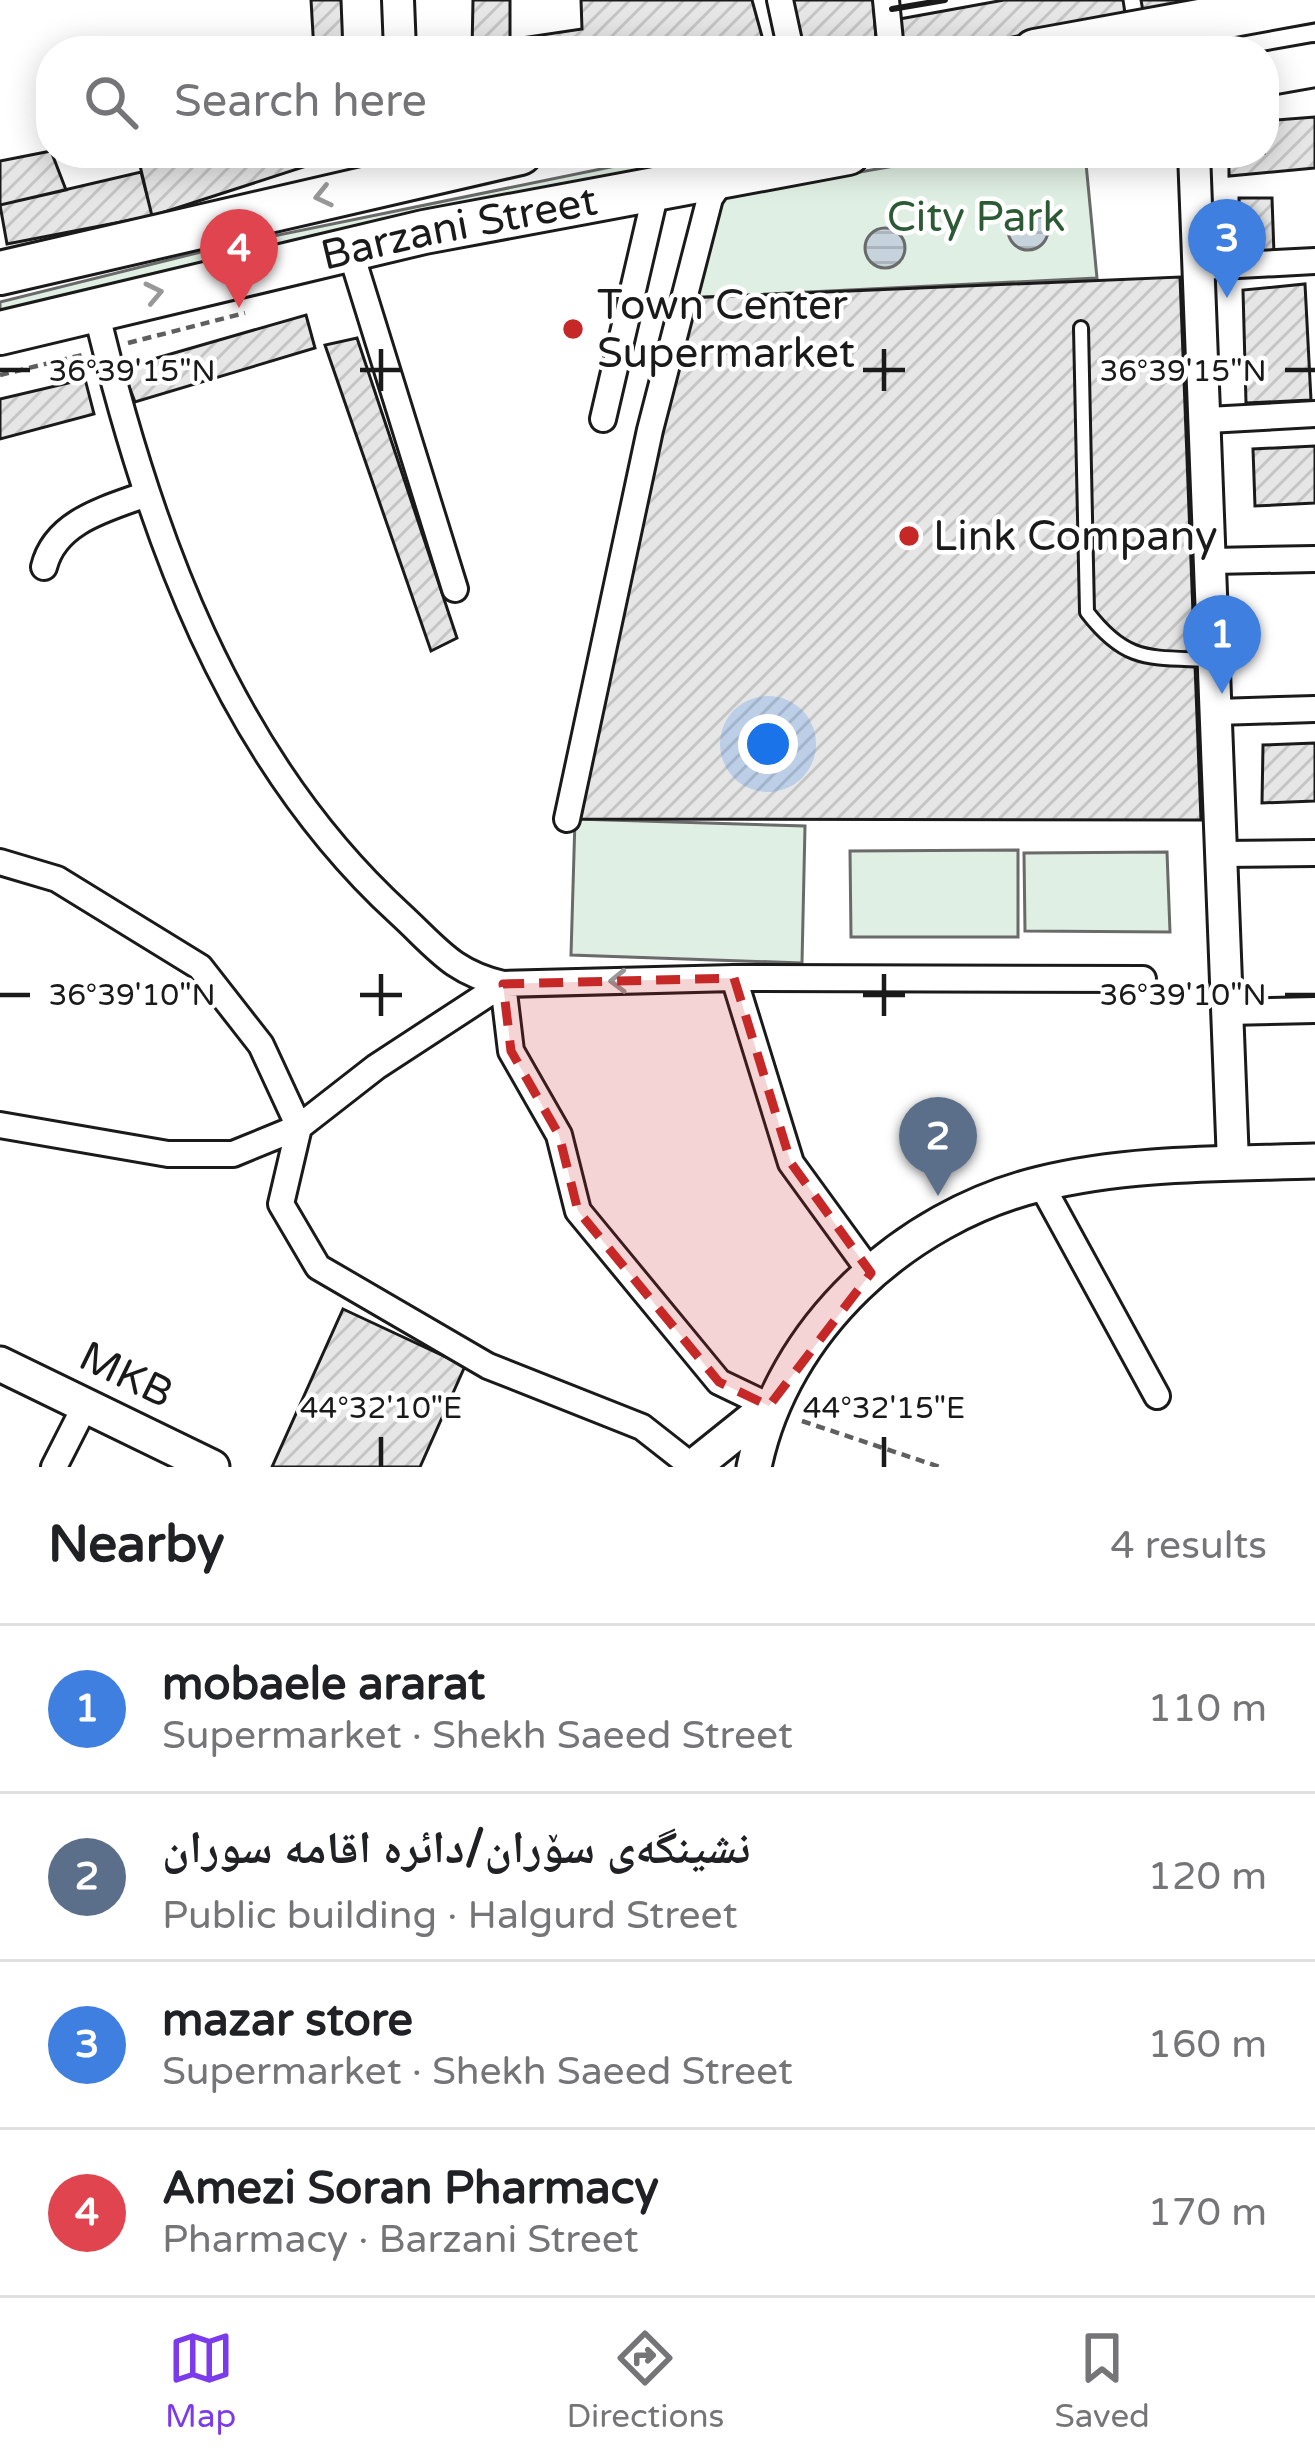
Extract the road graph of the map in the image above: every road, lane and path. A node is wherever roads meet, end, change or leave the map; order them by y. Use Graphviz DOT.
graph roads {
  1 [pos="398,0"];
  2 [pos="780,0"];
  3 [pos="886,0"];
  4 [pos="1315,0"];
  5 [pos="399,36"];
  6 [pos="788,36"];
  7 [pos="890,36"];
  8 [pos="1117,36"];
  9 [pos="1315,65"];
  10 [pos="1279,71"];
  11 [pos="392,168"];
  12 [pos="758,168"];
  13 [pos="1195,168"];
  14 [pos="728,173"];
  15 [pos="657,187"];
  16 [pos="350,250"];
  17 [pos="1315,261"];
  18 [pos="1202,267"];
  19 [pos="0,273"];
  20 [pos="95,306"];
  21 [pos="1081,328"];
  22 [pos="0,333"];
  23 [pos="1315,414"];
  24 [pos="603,419"];
  25 [pos="1208,420"];
  26 [pos="144,495"];
  27 [pos="1315,559"];
  28 [pos="1211,562"];
  29 [pos="44,567"];
  30 [pos="455,590"];
  31 [pos="1214,660"];
  32 [pos="1315,710"];
  33 [pos="1216,712"];
  34 [pos="567,819"];
  35 [pos="1315,853"];
  36 [pos="1221,854"];
  37 [pos="0,862"];
  38 [pos="734,978"];
  39 [pos="1143,979"];
  40 [pos="503,984"];
  41 [pos="1315,1010"];
  42 [pos="1228,1012"];
  43 [pos="0,1125"];
  44 [pos="298,1127"];
  45 [pos="1315,1161"];
  46 [pos="1233,1163"];
  47 [pos="1040,1184"];
  48 [pos="872,1273"];
  49 [pos="0,1364"];
  50 [pos="1157,1396"];
  51 [pos="85,1406"];
  52 [pos="769,1406"];
  53 [pos="54,1467"];
  54 [pos="212,1467"];
  55 [pos="693,1467"];
  56 [pos="754,1467"];
  57 [pos="940,1467"];
  1 -- 5 [label="street"];
  2 -- 6 [label="street"];
  3 -- 7 [label="street"];
  4 -- 8 [label="highway"];
  9 -- 10 [label="highway"];
  11 -- 19 [label="highway, Barzani Street, one-way"];
  12 -- 14 [label="highway, Barzani Street"];
  13 -- 18 [label="street"];
  14 -- 15 [label="highway, Barzani Street"];
  14 -- 34 [label="street"];
  15 -- 16 [label="highway, Barzani Street"];
  15 -- 24 [label="street"];
  20 -- 16 [label="highway, Barzani Street, one-way"];
  16 -- 30 [label="street"];
  17 -- 18 [label="street"];
  18 -- 25 [label="street"];
  20 -- 22 [label="highway, Barzani Street"];
  20 -- 26 [label="street"];
  21 -- 31 [label="lane"];
  23 -- 25 [label="street"];
  25 -- 28 [label="street"];
  26 -- 29 [label="street"];
  26 -- 40 [label="street"];
  27 -- 28 [label="street"];
  28 -- 31 [label="street"];
  31 -- 33 [label="street"];
  32 -- 33 [label="street"];
  33 -- 36 [label="street"];
  35 -- 36 [label="street"];
  36 -- 42 [label="street"];
  37 -- 44 [label="street"];
  38 -- 39 [label="street"];
  38 -- 40 [label="street, one-way"];
  38 -- 48 [label="street"];
  40 -- 44 [label="street"];
  40 -- 52 [label="street"];
  41 -- 42 [label="street"];
  42 -- 46 [label="street"];
  43 -- 44 [label="street"];
  44 -- 55 [label="street"];
  45 -- 46 [label="main road"];
  46 -- 47 [label="main road"];
  47 -- 48 [label="main road"];
  47 -- 50 [label="street"];
  48 -- 52 [label="main road"];
  49 -- 51 [label="main road, MKB"];
  51 -- 53 [label="street"];
  51 -- 54 [label="main road, MKB"];
  52 -- 55 [label="main road"];
  52 -- 56 [label="main road"];
  52 -- 57 [label="path"];
}
